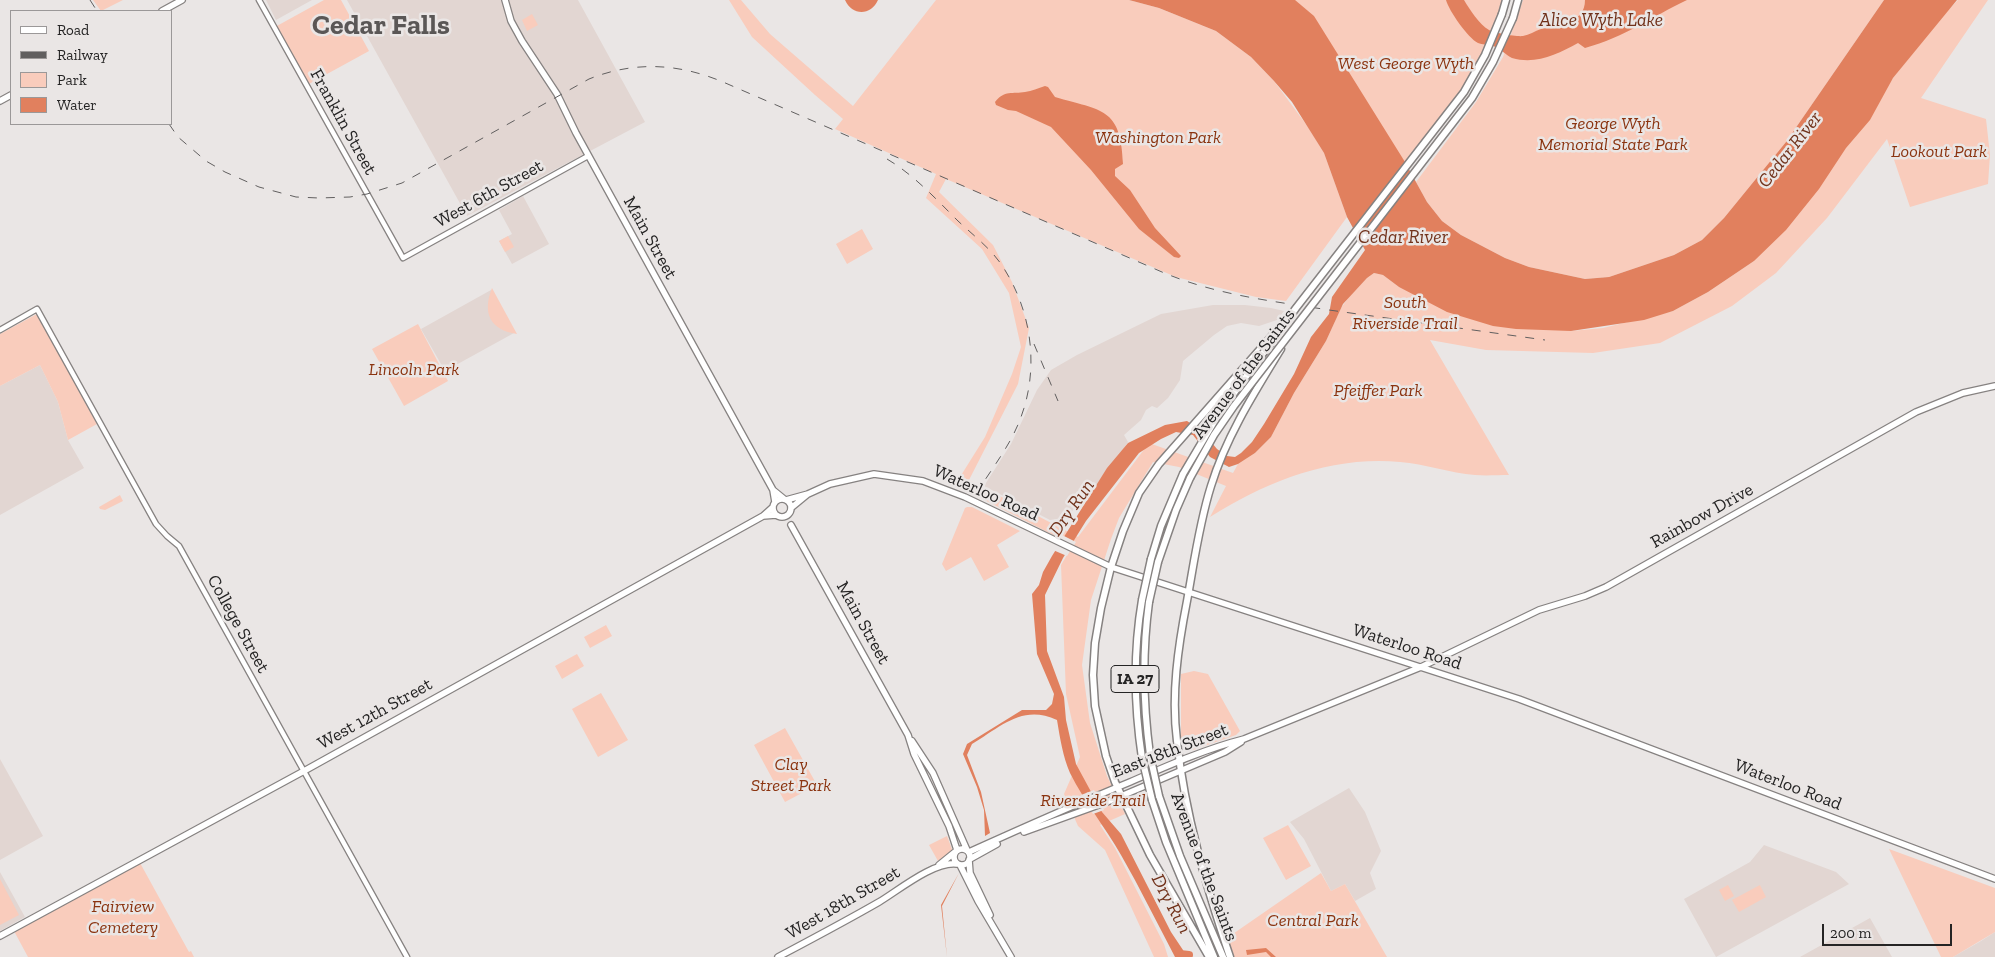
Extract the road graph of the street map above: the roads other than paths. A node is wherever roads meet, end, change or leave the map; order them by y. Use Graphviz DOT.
graph roads {
  1 [pos="182,0"];
  2 [pos="259,0"];
  3 [pos="505,0"];
  4 [pos="1506,0"];
  5 [pos="1518,0"];
  6 [pos="164,10"];
  7 [pos="588,156"];
  8 [pos="403,258"];
  9 [pos="1296,308"];
  10 [pos="0,330"];
  11 [pos="1284,344"];
  12 [pos="1995,386"];
  13 [pos="773,490"];
  14 [pos="808,494"];
  15 [pos="785,500"];
  16 [pos="774,504"];
  17 [pos="791,509"];
  18 [pos="763,516"];
  19 [pos="779,516"];
  20 [pos="791,525"];
  21 [pos="1111,567"];
  22 [pos="1188,593"];
  23 [pos="1421,667"];
  24 [pos="908,735"];
  25 [pos="1244,739"];
  26 [pos="1180,760"];
  27 [pos="304,771"];
  28 [pos="1182,771"];
  29 [pos="1118,787"];
  30 [pos="1122,796"];
  31 [pos="956,851"];
  32 [pos="968,851"];
  33 [pos="970,860"];
  34 [pos="958,865"];
  35 [pos="923,876"];
  36 [pos="1995,879"];
  37 [pos="993,924"];
  38 [pos="0,936"];
  39 [pos="407,957"];
  40 [pos="778,957"];
  41 [pos="1011,957"];
  42 [pos="1209,957"];
  43 [pos="1214,957"];
  44 [pos="1223,957"];
  45 [pos="1230,957"];
  1 -- 6 [label="main road"];
  2 -- 8 [label="street, Franklin Street"];
  3 -- 7 [label="main road, Main Street"];
  4 -- 9 [label="highway, Avenue of the Saints / IA 27, bridge"];
  5 -- 11 [label="highway, Avenue of the Saints / IA 27, bridge"];
  7 -- 8 [label="street, West 6th Street"];
  7 -- 13 [label="main road, Main Street"];
  9 -- 21 [label="highway, bridge"];
  9 -- 43 [label="highway, Avenue of the Saints / IA 27, bridge"];
  10 -- 27 [label="street, College Street"];
  11 -- 22 [label="highway, bridge"];
  11 -- 44 [label="highway, Avenue of the Saints / IA 27, bridge"];
  12 -- 23 [label="main road, Rainbow Drive"];
  13 -- 15 [label="main road, Main Street"];
  13 -- 16 [label="main road, Main Street"];
  14 -- 15 [label="main road, Waterloo Road"];
  14 -- 17 [label="main road, Waterloo Road"];
  14 -- 21 [label="main road, Waterloo Road"];
  15 -- 16 [label="main road, Waterloo Road"];
  15 -- 17 [label="main road, Main Street"];
  16 -- 18 [label="main road, West 12th Street"];
  16 -- 19 [label="main road, Main Street"];
  17 -- 19 [label="main road, Waterloo Road"];
  17 -- 20 [label="main road, Main Street"];
  18 -- 19 [label="main road, West 12th Street"];
  18 -- 27 [label="main road, West 12th Street"];
  19 -- 20 [label="main road, Main Street"];
  20 -- 24 [label="main road, Main Street"];
  21 -- 22 [label="main road, Waterloo Road"];
  21 -- 29 [label="highway"];
  22 -- 23 [label="main road, Waterloo Road"];
  22 -- 26 [label="highway"];
  23 -- 25 [label="main road, East 18th Street"];
  23 -- 36 [label="main road, Waterloo Road"];
  24 -- 31 [label="main road, Main Street"];
  24 -- 32 [label="main road, Main Street"];
  25 -- 26 [label="main road, East 18th Street"];
  25 -- 28 [label="main road, East 18th Street"];
  26 -- 28 [label="highway"];
  26 -- 29 [label="main road, East 18th Street"];
  27 -- 38 [label="main road, West 12th Street"];
  27 -- 39 [label="street, College Street"];
  28 -- 30 [label="main road, East 18th Street"];
  28 -- 45 [label="highway"];
  29 -- 30 [label="highway"];
  29 -- 32 [label="main road, East 18th Street"];
  30 -- 33 [label="main road, East 18th Street"];
  30 -- 42 [label="highway"];
  31 -- 32 [label="main road"];
  31 -- 34 [label="main road"];
  31 -- 35 [label="main road, West 18th Street"];
  32 -- 33 [label="main road"];
  33 -- 34 [label="main road"];
  33 -- 37 [label="main road"];
  34 -- 35 [label="main road, West 18th Street"];
  34 -- 37 [label="main road"];
  35 -- 40 [label="main road, West 18th Street"];
  37 -- 41 [label="main road"];
}
